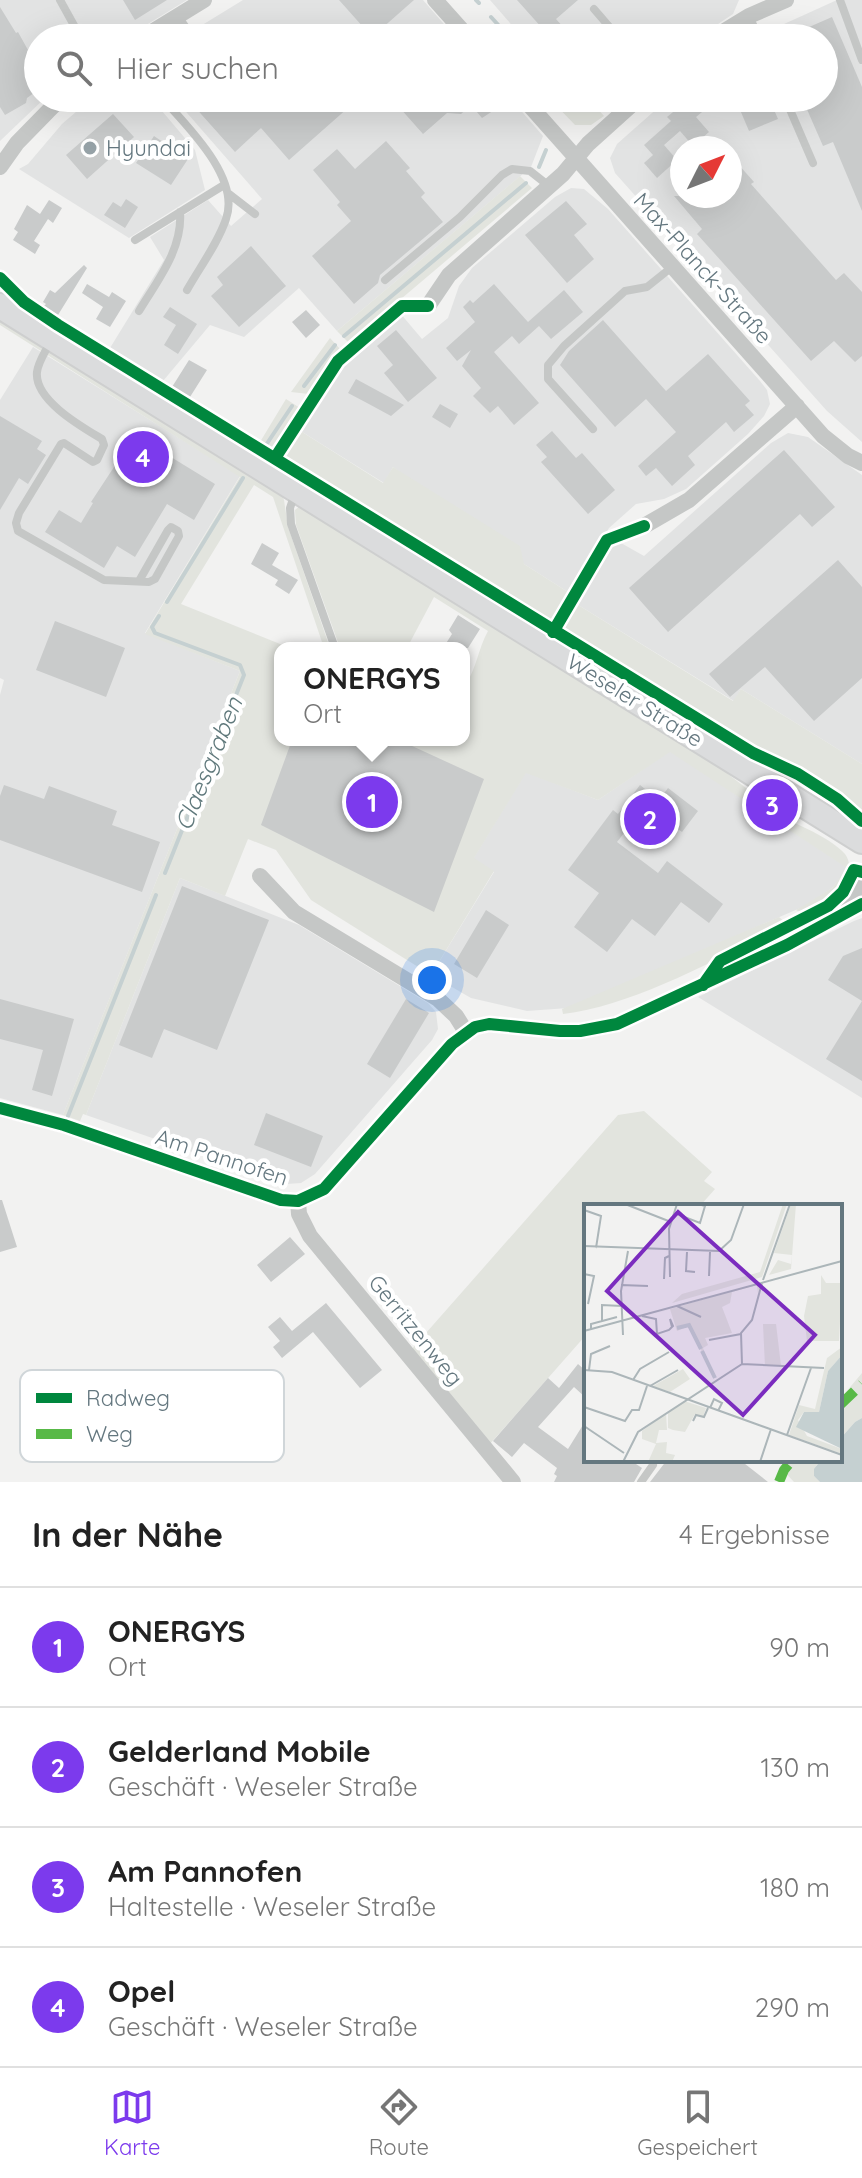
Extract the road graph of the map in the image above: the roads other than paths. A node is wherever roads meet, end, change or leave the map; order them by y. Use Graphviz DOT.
graph roads {
  1 [pos="60,0"];
  2 [pos="204,0"];
  3 [pos="435,0"];
  4 [pos="786,0"];
  5 [pos="840,0"];
  6 [pos="757,8"];
  7 [pos="594,9"];
  8 [pos="178,16"];
  9 [pos="73,24"];
  10 [pos="165,24"];
  11 [pos="183,24"];
  12 [pos="456,24"];
  13 [pos="607,24"];
  14 [pos="734,24"];
  15 [pos="861,55"];
  16 [pos="47,112"];
  17 [pos="174,112"];
  18 [pos="536,112"];
  19 [pos="623,112"];
  20 [pos="791,112"];
  21 [pos="577,158"];
  22 [pos="813,163"];
  23 [pos="0,167"];
  24 [pos="549,186"];
  25 [pos="227,189"];
  26 [pos="180,212"];
  27 [pos="255,214"];
  28 [pos="135,240"];
  29 [pos="672,267"];
  30 [pos="385,280"];
  31 [pos="187,290"];
  32 [pos="0,295"];
  33 [pos="0,306"];
  34 [pos="428,306"];
  35 [pos="139,311"];
  36 [pos="24,320"];
  37 [pos="52,338"];
  38 [pos="797,406"];
  39 [pos="593,429"];
  40 [pos="862,463"];
  41 [pos="297,489"];
  42 [pos="644,526"];
  43 [pos="139,581"];
  44 [pos="333,642"];
  45 [pos="861,844"];
  46 [pos="260,876"];
  47 [pos="862,884"];
  48 [pos="862,904"];
  49 [pos="843,914"];
  50 [pos="466,1032"];
  51 [pos="0,1108"];
  52 [pos="298,1201"];
  53 [pos="653,1465"];
  54 [pos="513,1482"];
  55 [pos="641,1482"];
  1 -- 9 [label="lane"];
  2 -- 8 [label="street"];
  3 -- 12 [label="street"];
  4 -- 6 [label="street"];
  5 -- 15 [label="lane"];
  6 -- 14 [label="street"];
  7 -- 13 [label="lane"];
  8 -- 10 [label="street"];
  8 -- 11 [label="lane"];
  16 -- 23 [label="street"];
  17 -- 25 [label="lane"];
  18 -- 21 [label="street, Max-Planck-Straße"];
  19 -- 21 [label="street"];
  20 -- 22 [label="lane"];
  21 -- 24 [label="street"];
  21 -- 29 [label="street, Max-Planck-Straße"];
  24 -- 30 [label="lane"];
  24 -- 34 [label="street"];
  25 -- 26 [label="lane"];
  25 -- 27 [label="lane"];
  25 -- 31 [label="lane"];
  26 -- 28 [label="lane"];
  26 -- 35 [label="lane"];
  29 -- 38 [label="street, Max-Planck-Straße"];
  29 -- 39 [label="lane"];
  32 -- 36 [label="street"];
  33 -- 36 [label="main road, Weseler Straße"];
  36 -- 37 [label="main road, Weseler Straße"];
  37 -- 41 [label="main road, Weseler Straße"];
  37 -- 43 [label="lane"];
  38 -- 40 [label="street, Max-Planck-Straße"];
  38 -- 42 [label="street"];
  41 -- 44 [label="lane"];
  41 -- 45 [label="main road, Weseler Straße"];
  43 -- 43 [label="lane"];
  46 -- 50 [label="street"];
  47 -- 49 [label="street"];
  48 -- 49 [label="street"];
  49 -- 50 [label="street"];
  50 -- 52 [label="street, Am Pannofen"];
  51 -- 52 [label="street, Am Pannofen"];
  52 -- 54 [label="street, Gerritzenweg"];
  53 -- 55 [label="lane"];
}
